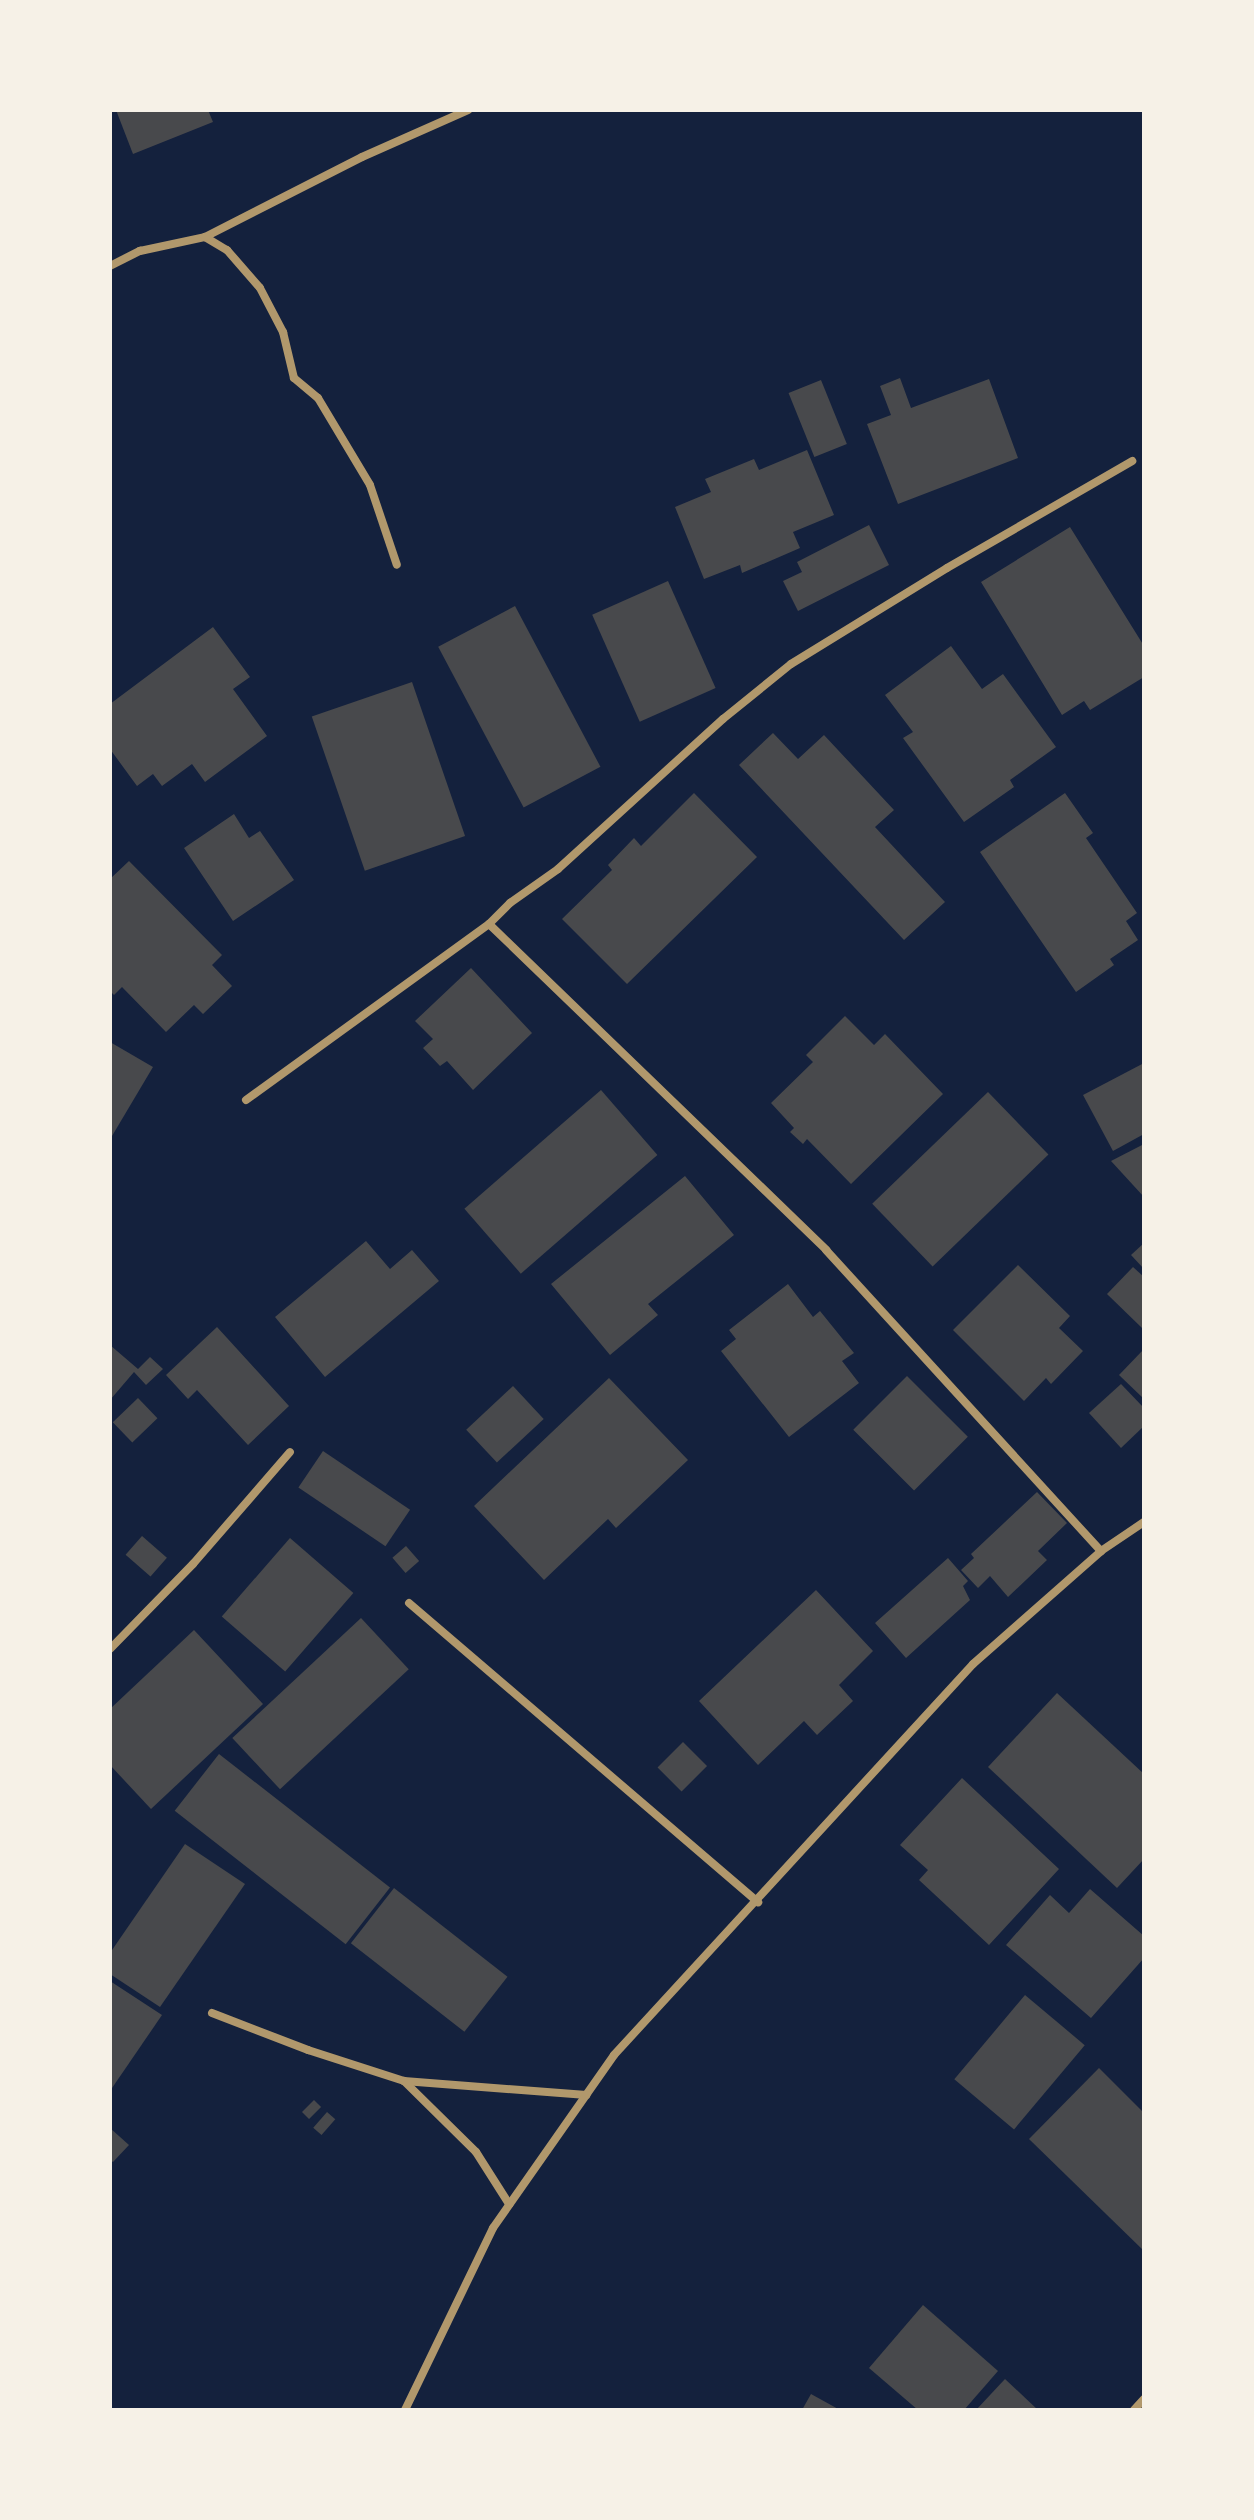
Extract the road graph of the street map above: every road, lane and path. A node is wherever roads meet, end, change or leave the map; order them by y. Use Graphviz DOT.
graph roads {
  1 [pos="468,110"];
  2 [pos="205,237"];
  3 [pos="110,266"];
  4 [pos="1132,461"];
  5 [pos="397,565"];
  6 [pos="489,924"];
  7 [pos="246,1100"];
  8 [pos="290,1452"];
  9 [pos="1144,1522"];
  10 [pos="1101,1551"];
  11 [pos="409,1603"];
  12 [pos="110,1649"];
  13 [pos="758,1902"];
  14 [pos="212,2013"];
  15 [pos="404,2081"];
  16 [pos="586,2095"];
  17 [pos="509,2204"];
  18 [pos="1144,2399"];
  19 [pos="405,2410"];
  20 [pos="1134,2410"];
  1 -- 2 [label="street"];
  2 -- 3 [label="street"];
  2 -- 5 [label="street"];
  4 -- 6 [label="street"];
  6 -- 7 [label="street"];
  6 -- 10 [label="street"];
  8 -- 12 [label="street"];
  9 -- 10 [label="street"];
  10 -- 13 [label="street"];
  11 -- 13 [label="street"];
  13 -- 16 [label="street"];
  14 -- 15 [label="street"];
  15 -- 16 [label="street"];
  15 -- 17 [label="street"];
  16 -- 17 [label="street"];
  17 -- 19 [label="street"];
  18 -- 20 [label="street"];
}
